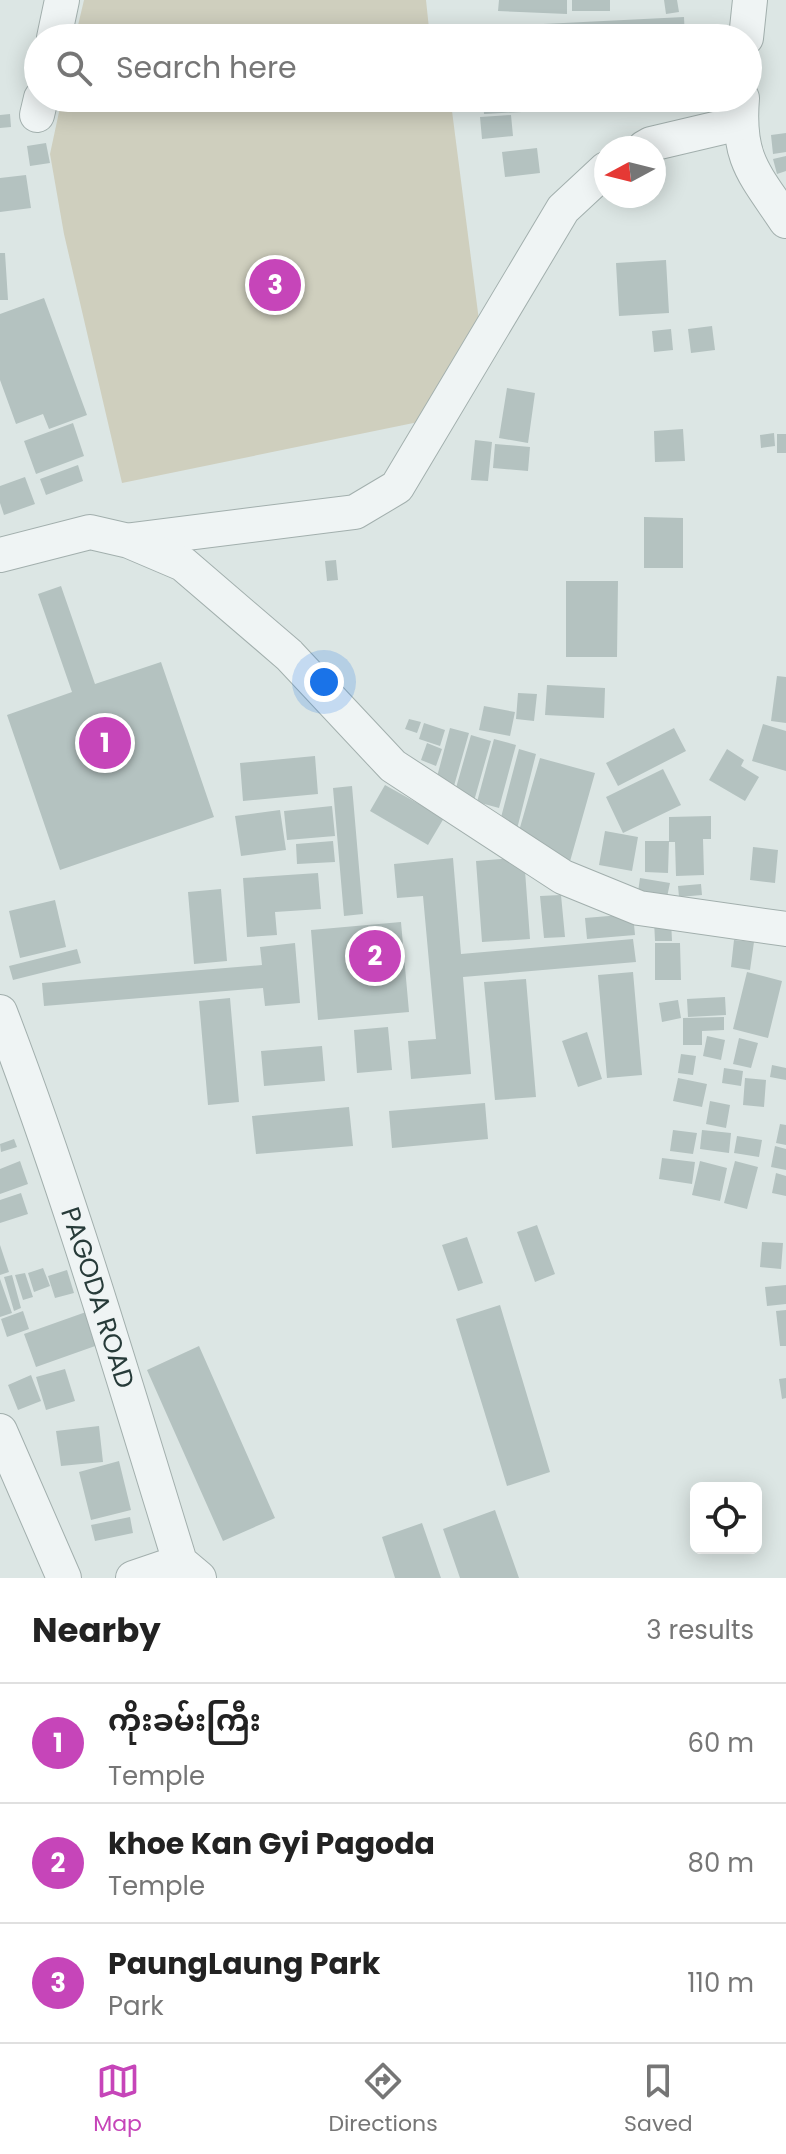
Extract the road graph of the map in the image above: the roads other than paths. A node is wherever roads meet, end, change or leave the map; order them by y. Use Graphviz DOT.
graph roads {
  1 [pos="62,0"];
  2 [pos="750,0"];
  3 [pos="57,24"];
  4 [pos="747,24"];
  5 [pos="738,112"];
  6 [pos="741,112"];
  7 [pos="666,138"];
  8 [pos="594,180"];
  9 [pos="786,221"];
  10 [pos="129,541"];
  11 [pos="0,555"];
  12 [pos="786,929"];
  13 [pos="0,1012"];
  14 [pos="0,1431"];
  15 [pos="190,1570"];
  16 [pos="64,1578"];
  17 [pos="133,1578"];
  1 -- 3 [label="street"];
  2 -- 4 [label="street"];
  5 -- 7 [label="street"];
  6 -- 9 [label="street"];
  8 -- 10 [label="street"];
  10 -- 11 [label="street"];
  10 -- 12 [label="street"];
  13 -- 15 [label="street, PAGODA ROAD"];
  14 -- 16 [label="street"];
  15 -- 17 [label="street"];
}
